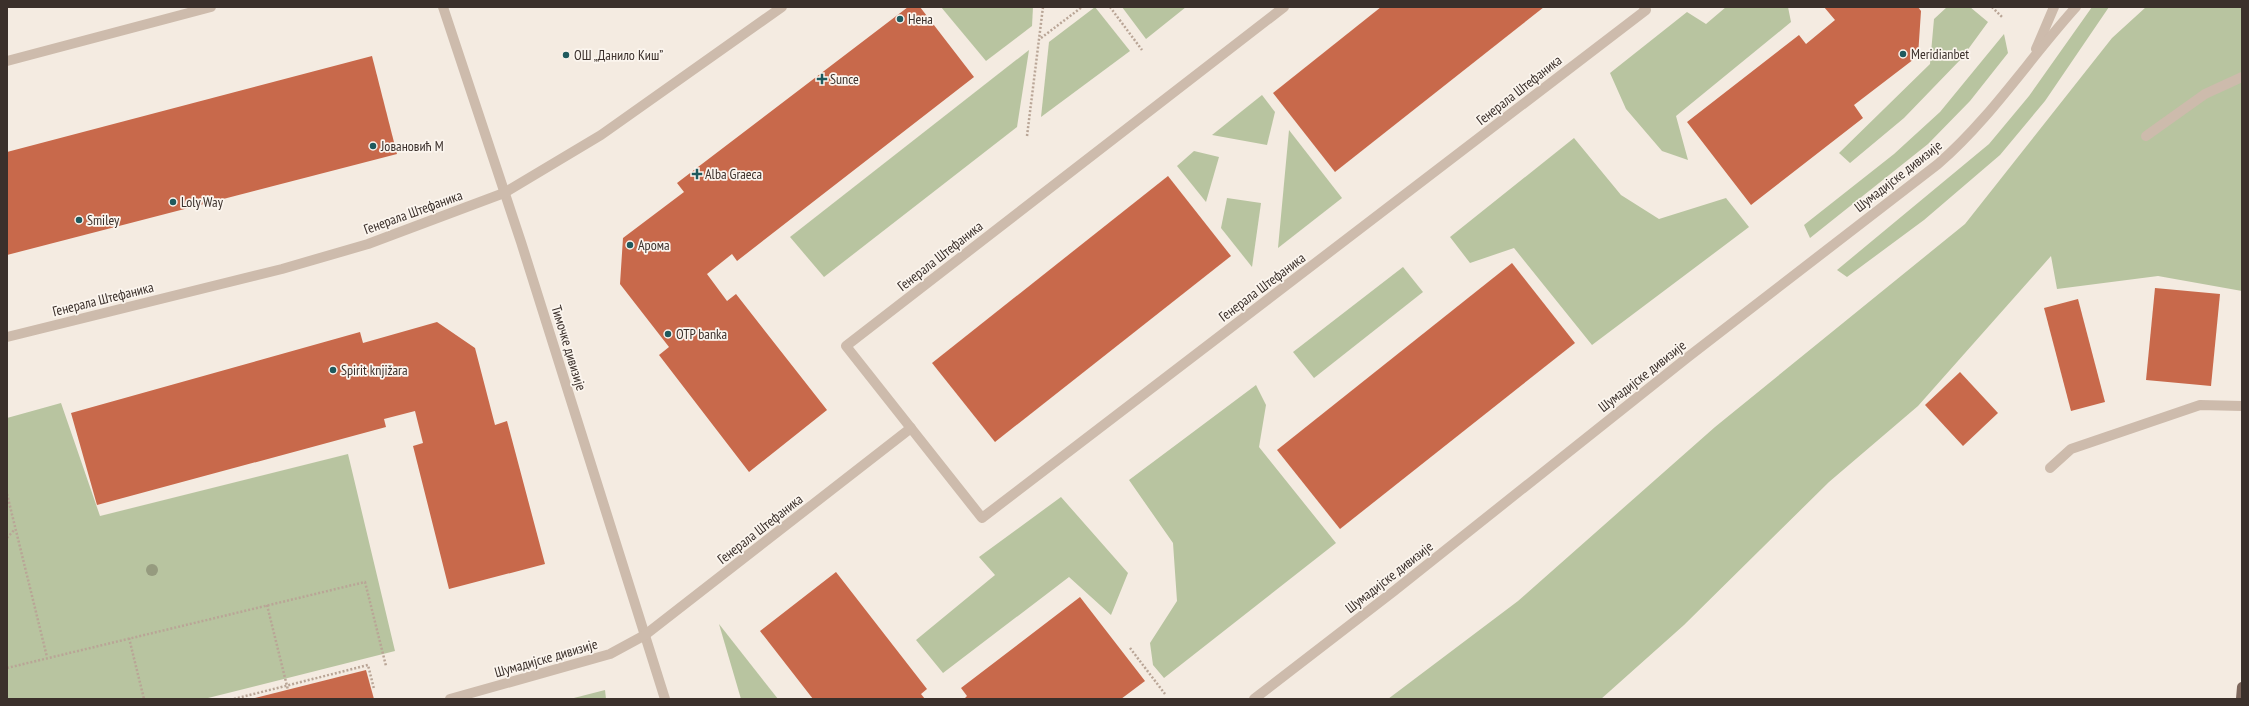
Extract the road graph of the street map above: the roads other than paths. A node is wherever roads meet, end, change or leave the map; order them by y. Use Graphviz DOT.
graph roads {
  1 [pos="211,7"];
  2 [pos="443,7"];
  3 [pos="782,7"];
  4 [pos="1284,7"];
  5 [pos="1644,7"];
  6 [pos="2054,7"];
  7 [pos="2076,7"];
  8 [pos="2032,58"];
  9 [pos="7,61"];
  10 [pos="2242,77"];
  11 [pos="2146,136"];
  12 [pos="504,193"];
  13 [pos="7,337"];
  14 [pos="2242,406"];
  15 [pos="911,428"];
  16 [pos="2050,468"];
  17 [pos="645,635"];
  18 [pos="2242,687"];
  19 [pos="2242,692"];
  20 [pos="450,699"];
  21 [pos="665,699"];
  22 [pos="1254,699"];
  23 [pos="2241,699"];
  1 -- 9 [label="street"];
  2 -- 12 [label="street, Тимочке дивизије"];
  3 -- 12 [label="street, Генерала Штефаника"];
  4 -- 15 [label="street, Генерала Штефаника"];
  5 -- 15 [label="street, Генерала Штефаника"];
  6 -- 8 [label="street, Шумадијске дивизије"];
  7 -- 8 [label="street, Шумадијске дивизије"];
  8 -- 22 [label="street, Шумадијске дивизије"];
  10 -- 11 [label="street"];
  12 -- 13 [label="street, Генерала Штефаника"];
  12 -- 17 [label="street, Тимочке дивизије"];
  14 -- 16 [label="street"];
  15 -- 17 [label="street, Генерала Штефаника"];
  17 -- 20 [label="street, Шумадијске дивизије"];
  17 -- 21 [label="street, Тимочке дивизије"];
  18 -- 19 [label="main road"];
  19 -- 23 [label="main road"];
}
